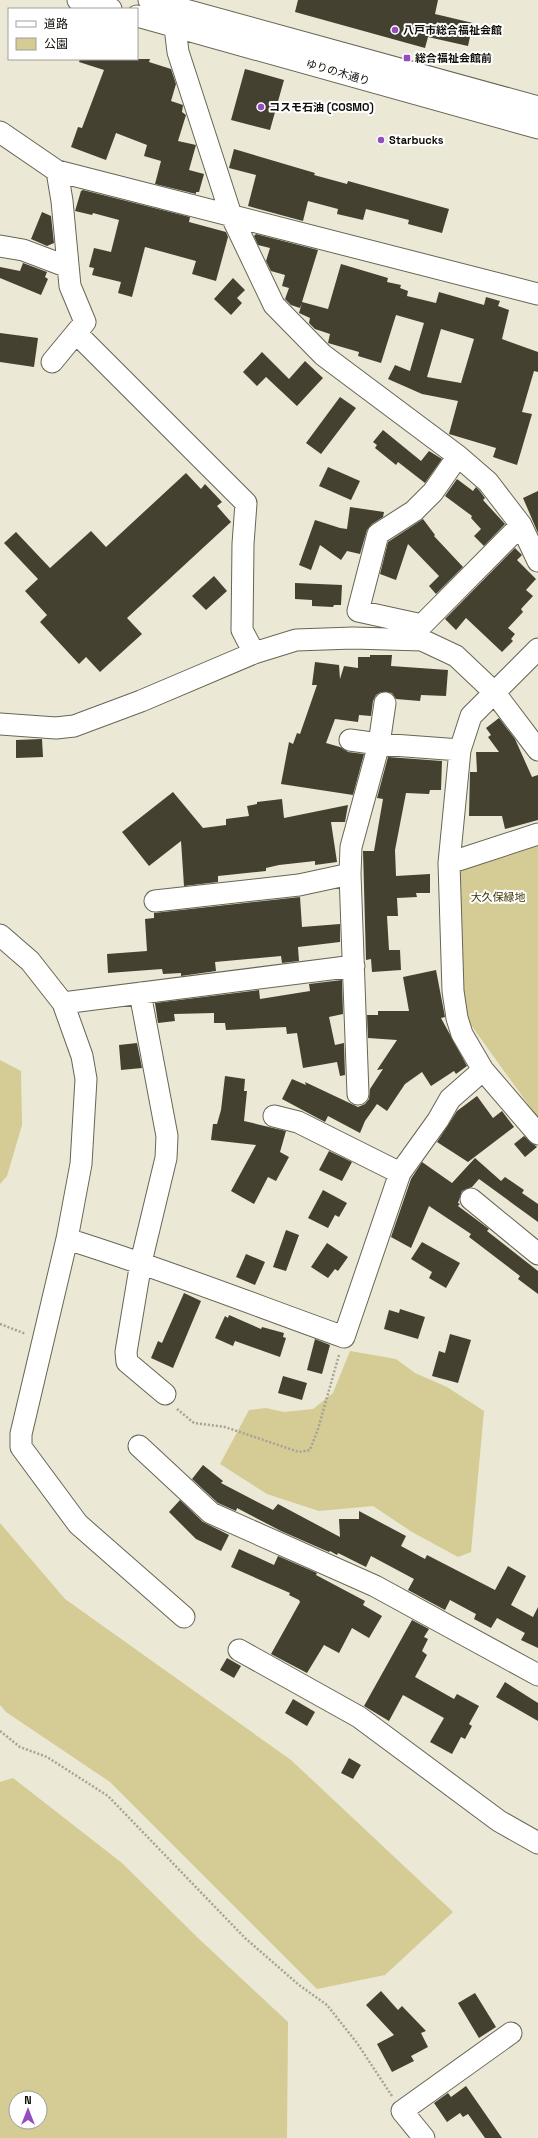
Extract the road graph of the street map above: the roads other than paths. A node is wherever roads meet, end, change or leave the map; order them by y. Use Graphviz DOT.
graph roads {
  1 [pos="78,0"];
  2 [pos="149,0"];
  3 [pos="107,8"];
  4 [pos="138,16"];
  5 [pos="177,18"];
  6 [pos="538,108"];
  7 [pos="538,128"];
  8 [pos="0,132"];
  9 [pos="57,171"];
  10 [pos="231,215"];
  11 [pos="0,246"];
  12 [pos="68,267"];
  13 [pos="538,294"];
  14 [pos="76,333"];
  15 [pos="52,362"];
  16 [pos="458,456"];
  17 [pos="521,525"];
  18 [pos="538,561"];
  19 [pos="538,649"];
  20 [pos="254,653"];
  21 [pos="494,692"];
  22 [pos="385,703"];
  23 [pos="0,724"];
  24 [pos="350,740"];
  25 [pos="379,744"];
  26 [pos="460,750"];
  27 [pos="538,750"];
  28 [pos="538,834"];
  29 [pos="449,862"];
  30 [pos="350,874"];
  31 [pos="155,901"];
  32 [pos="0,935"];
  33 [pos="354,966"];
  34 [pos="140,992"];
  35 [pos="63,1003"];
  36 [pos="482,1070"];
  37 [pos="358,1094"];
  38 [pos="274,1116"];
  39 [pos="538,1134"];
  40 [pos="400,1173"];
  41 [pos="471,1200"];
  42 [pos="67,1238"];
  43 [pos="538,1254"];
  44 [pos="141,1262"];
  45 [pos="165,1394"];
  46 [pos="139,1446"];
  47 [pos="184,1617"];
  48 [pos="239,1650"];
  49 [pos="538,1675"];
  50 [pos="538,1843"];
  51 [pos="511,2034"];
  52 [pos="424,2138"];
  1 -- 3 [label="street"];
  2 -- 5 [label="street, ゆりの木通り"];
  4 -- 5 [label="street, ゆりの木通り"];
  5 -- 6 [label="street, ゆりの木通り"];
  5 -- 7 [label="street, ゆりの木通り"];
  5 -- 10 [label="street"];
  8 -- 9 [label="street"];
  9 -- 10 [label="street"];
  9 -- 12 [label="street"];
  10 -- 13 [label="street"];
  10 -- 16 [label="street"];
  11 -- 12 [label="street"];
  12 -- 14 [label="street"];
  14 -- 15 [label="street"];
  14 -- 20 [label="street"];
  16 -- 17 [label="street"];
  16 -- 17 [label="street"];
  17 -- 18 [label="street"];
  19 -- 21 [label="street"];
  20 -- 21 [label="street"];
  20 -- 23 [label="street"];
  21 -- 26 [label="street"];
  21 -- 27 [label="street"];
  22 -- 25 [label="street"];
  24 -- 25 [label="street"];
  25 -- 26 [label="street"];
  25 -- 30 [label="street"];
  26 -- 29 [label="street"];
  28 -- 29 [label="street"];
  29 -- 36 [label="street"];
  30 -- 31 [label="street"];
  30 -- 33 [label="street"];
  32 -- 35 [label="street"];
  33 -- 34 [label="street"];
  33 -- 37 [label="street"];
  34 -- 35 [label="street"];
  34 -- 44 [label="street"];
  35 -- 42 [label="street"];
  36 -- 39 [label="street"];
  36 -- 40 [label="street"];
  38 -- 40 [label="street"];
  40 -- 44 [label="street"];
  41 -- 43 [label="street"];
  42 -- 44 [label="street"];
  42 -- 47 [label="street"];
  44 -- 45 [label="street"];
  46 -- 49 [label="street"];
  48 -- 50 [label="street"];
  51 -- 52 [label="street"];
}
